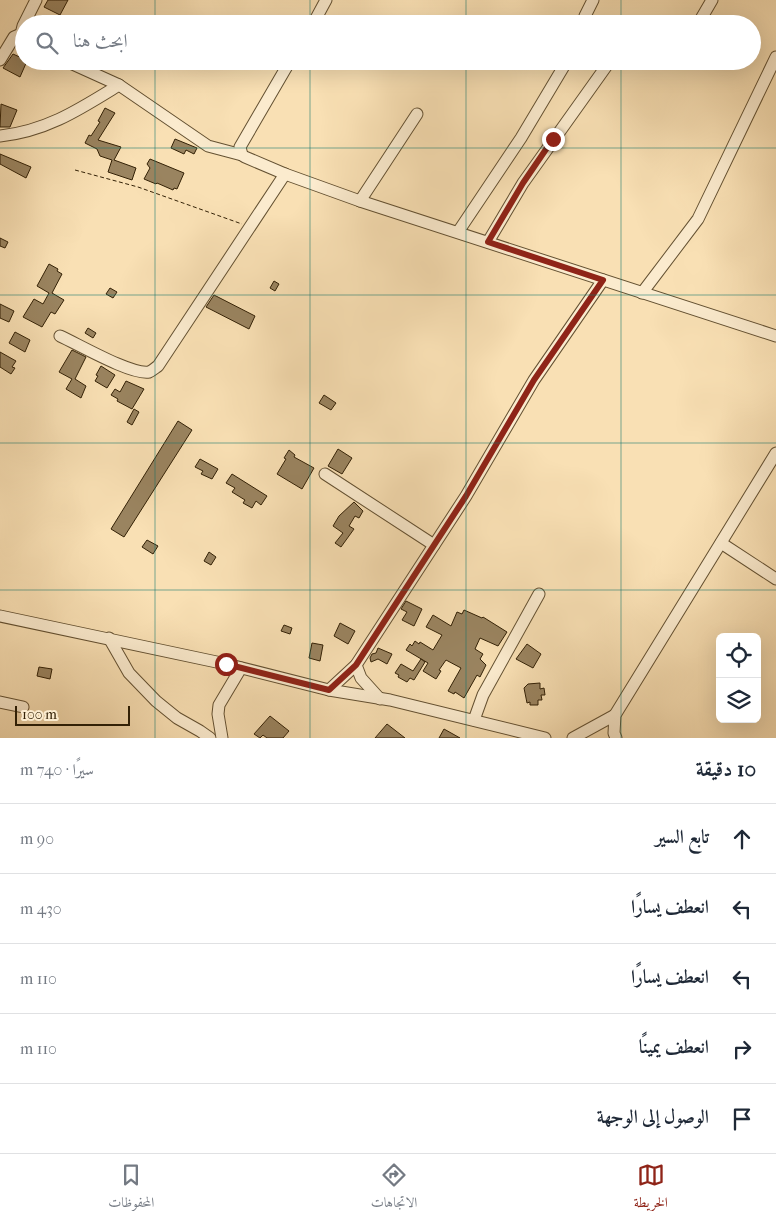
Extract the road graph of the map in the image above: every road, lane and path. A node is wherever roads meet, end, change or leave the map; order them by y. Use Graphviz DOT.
graph roads {
  1 [pos="36,0"];
  2 [pos="326,0"];
  3 [pos="593,0"];
  4 [pos="712,0"];
  5 [pos="28,15"];
  6 [pos="318,15"];
  7 [pos="586,15"];
  8 [pos="703,15"];
  9 [pos="15,37"];
  10 [pos="776,57"];
  11 [pos="0,60"];
  12 [pos="86,70"];
  13 [pos="285,70"];
  14 [pos="562,70"];
  15 [pos="604,70"];
  16 [pos="119,85"];
  17 [pos="417,114"];
  18 [pos="0,136"];
  19 [pos="242,155"];
  20 [pos="75,170"];
  21 [pos="285,174"];
  22 [pos="360,201"];
  23 [pos="250,226"];
  24 [pos="458,232"];
  25 [pos="488,242"];
  26 [pos="603,280"];
  27 [pos="642,293"];
  28 [pos="60,336"];
  29 [pos="776,336"];
  30 [pos="776,453"];
  31 [pos="326,474"];
  32 [pos="721,543"];
  33 [pos="434,545"];
  34 [pos="776,579"];
  35 [pos="539,594"];
  36 [pos="0,616"];
  37 [pos="109,638"];
  38 [pos="356,665"];
  39 [pos="241,668"];
  40 [pos="329,690"];
  41 [pos="380,699"];
  42 [pos="0,702"];
  43 [pos="23,707"];
  44 [pos="616,715"];
  45 [pos="474,720"];
  46 [pos="210,738"];
  47 [pos="222,738"];
  48 [pos="545,738"];
  49 [pos="573,738"];
  50 [pos="616,738"];
  1 -- 5 [label="street"];
  2 -- 6 [label="street"];
  3 -- 7 [label="street"];
  4 -- 8 [label="street"];
  9 -- 11 [label="street"];
  10 -- 27 [label="street"];
  12 -- 16 [label="street"];
  13 -- 19 [label="street"];
  14 -- 24 [label="street"];
  15 -- 25 [label="street"];
  16 -- 18 [label="street"];
  16 -- 19 [label="street"];
  17 -- 22 [label="street"];
  19 -- 21 [label="street"];
  20 -- 23 [label="path"];
  21 -- 22 [label="street"];
  21 -- 23 [label="street"];
  22 -- 24 [label="street"];
  23 -- 28 [label="street"];
  24 -- 25 [label="street"];
  25 -- 26 [label="street"];
  26 -- 27 [label="street"];
  26 -- 33 [label="street"];
  27 -- 29 [label="street"];
  30 -- 32 [label="street"];
  31 -- 33 [label="street"];
  32 -- 34 [label="street"];
  32 -- 44 [label="street"];
  33 -- 38 [label="street"];
  35 -- 45 [label="street"];
  36 -- 37 [label="street"];
  37 -- 39 [label="street"];
  37 -- 46 [label="street"];
  38 -- 40 [label="street"];
  38 -- 41 [label="street"];
  39 -- 40 [label="street"];
  39 -- 47 [label="street"];
  40 -- 41 [label="street"];
  41 -- 45 [label="street"];
  42 -- 43 [label="street"];
  44 -- 49 [label="street"];
  44 -- 50 [label="street"];
  45 -- 48 [label="street"];
}
